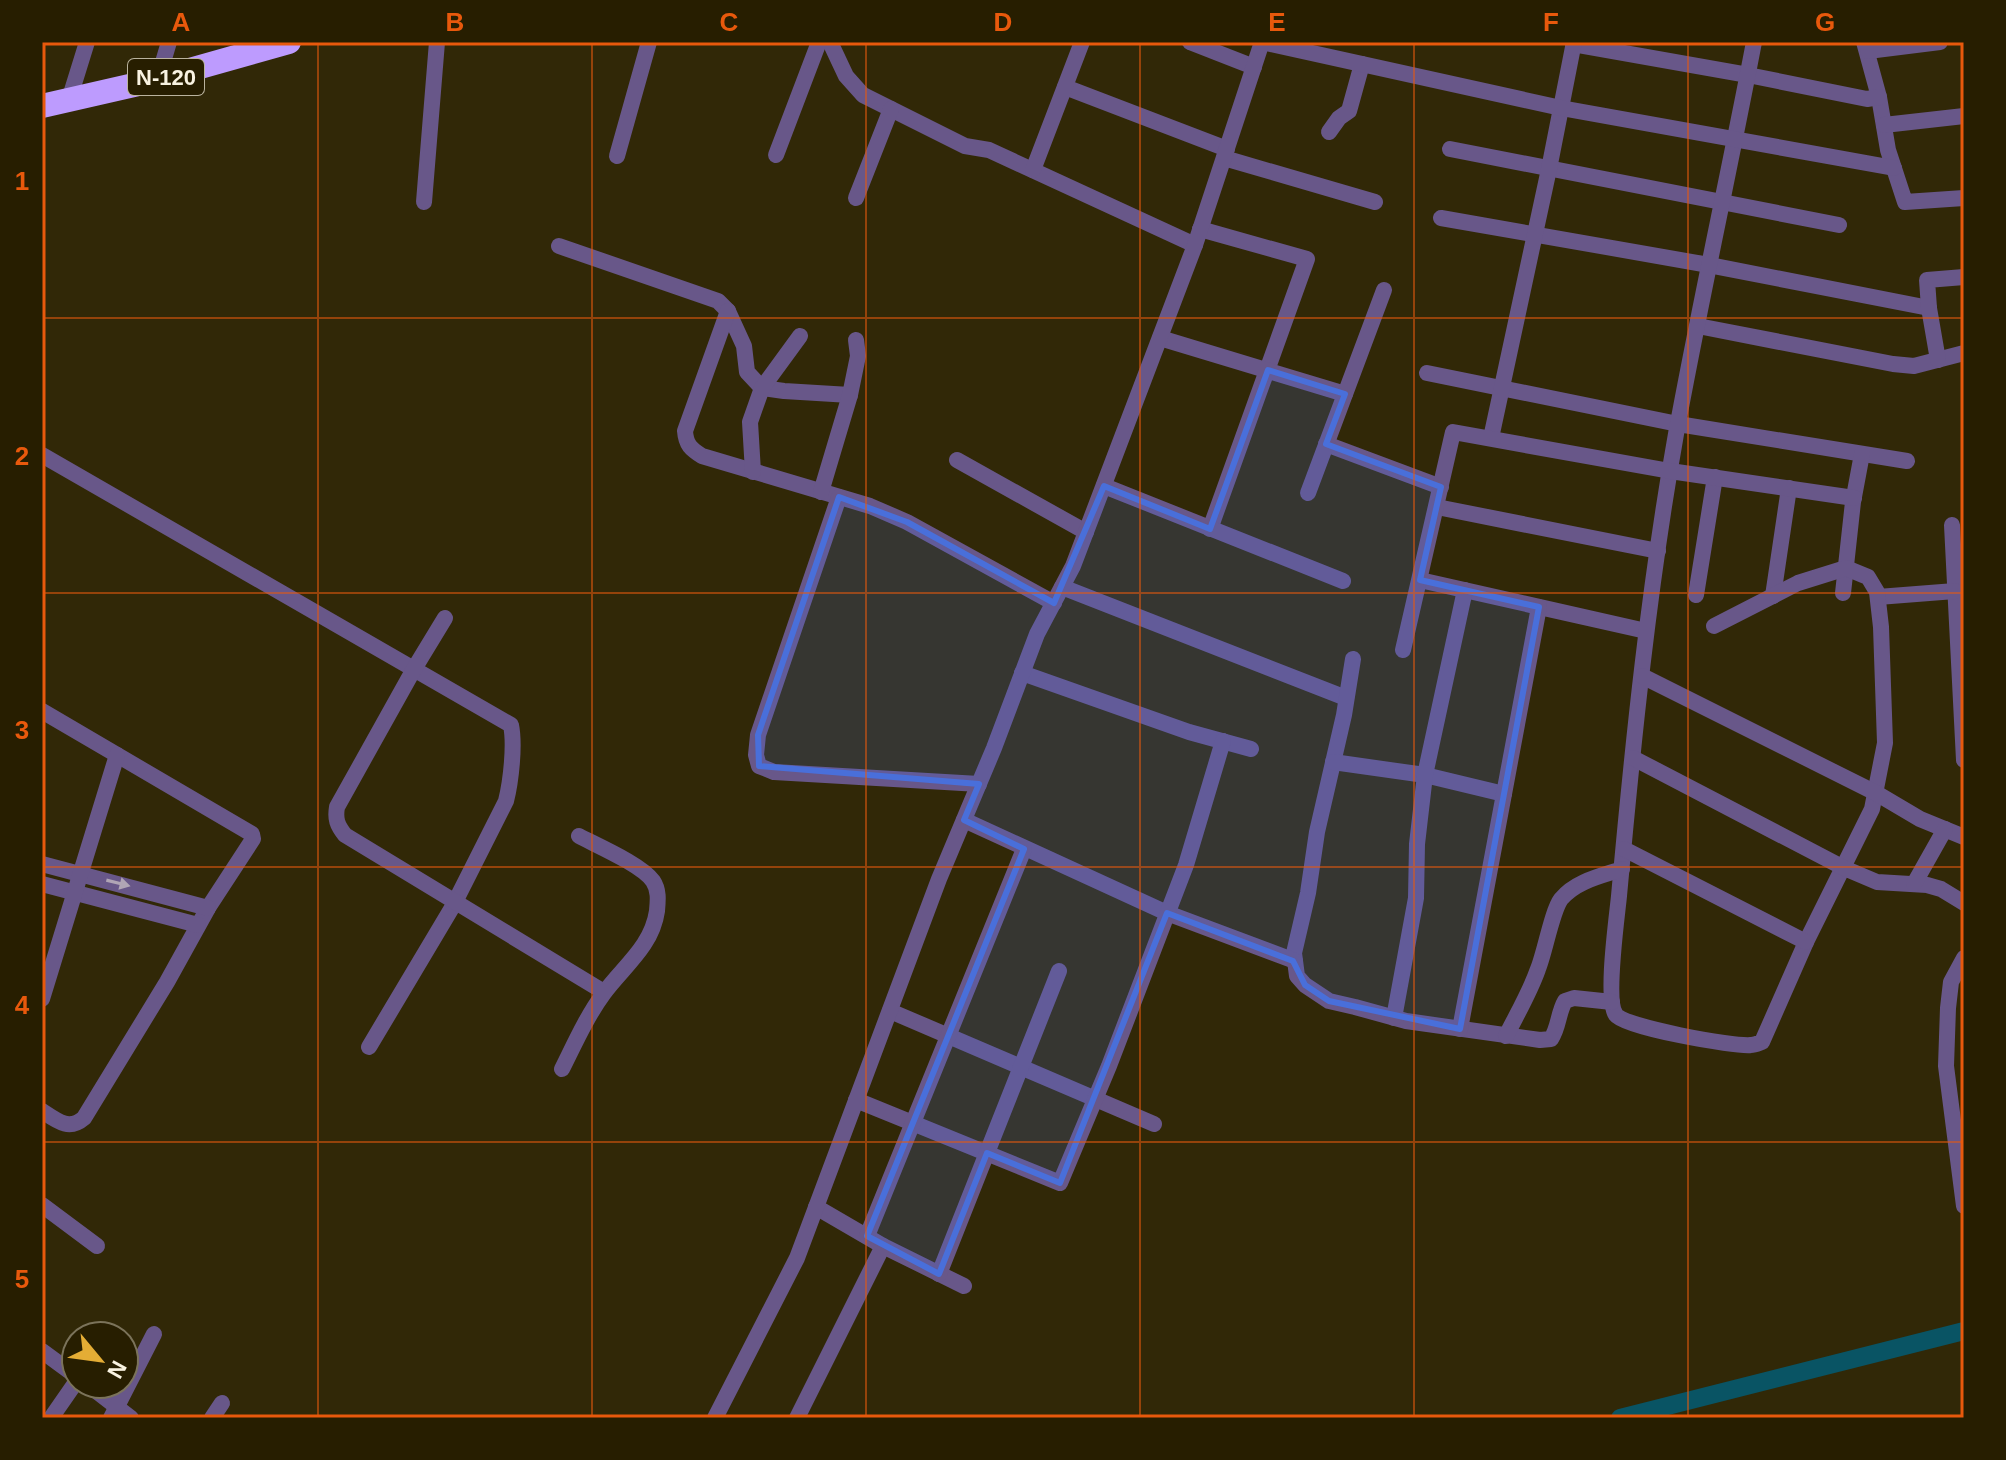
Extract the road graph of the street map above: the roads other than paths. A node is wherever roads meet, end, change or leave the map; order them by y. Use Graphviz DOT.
graph roads {
  1 [pos="87,42"];
  2 [pos="169,42"];
  3 [pos="289,42"];
  4 [pos="437,42"];
  5 [pos="649,42"];
  6 [pos="819,42"];
  7 [pos="830,42"];
  8 [pos="1082,42"];
  9 [pos="1190,42"];
  10 [pos="1754,42"];
  11 [pos="1940,42"];
  12 [pos="1573,43"];
  13 [pos="1866,47"];
  14 [pos="245,48"];
  15 [pos="1362,64"];
  16 [pos="1254,67"];
  17 [pos="1748,75"];
  18 [pos="158,79"];
  19 [pos="1065,87"];
  20 [pos="1879,97"];
  21 [pos="69,100"];
  22 [pos="42,106"];
  23 [pos="1561,108"];
  24 [pos="891,109"];
  25 [pos="1964,116"];
  26 [pos="1884,125"];
  27 [pos="1329,132"];
  28 [pos="1736,139"];
  29 [pos="1450,149"];
  30 [pos="1225,154"];
  31 [pos="776,155"];
  32 [pos="617,156"];
  33 [pos="1894,168"];
  34 [pos="1549,169"];
  35 [pos="1033,170"];
  36 [pos="856,198"];
  37 [pos="1964,198"];
  38 [pos="424,202"];
  39 [pos="1375,202"];
  40 [pos="1722,202"];
  41 [pos="1441,218"];
  42 [pos="1839,225"];
  43 [pos="1534,235"];
  44 [pos="1198,237"];
  45 [pos="559,246"];
  46 [pos="1709,265"];
  47 [pos="1964,277"];
  48 [pos="1384,290"];
  49 [pos="1929,308"];
  50 [pos="728,311"];
  51 [pos="1698,326"];
  52 [pos="800,336"];
  53 [pos="1160,338"];
  54 [pos="856,340"];
  55 [pos="1964,353"];
  56 [pos="1938,360"];
  57 [pos="1268,370"];
  58 [pos="1427,373"];
  59 [pos="762,388"];
  60 [pos="1501,388"];
  61 [pos="1345,394"];
  62 [pos="850,395"];
  63 [pos="1678,424"];
  64 [pos="1491,438"];
  65 [pos="1326,444"];
  66 [pos="1862,454"];
  67 [pos="42,455"];
  68 [pos="957,460"];
  69 [pos="1907,461"];
  70 [pos="1670,471"];
  71 [pos="753,472"];
  72 [pos="1715,477"];
  73 [pos="1104,486"];
  74 [pos="1441,487"];
  75 [pos="1789,488"];
  76 [pos="821,492"];
  77 [pos="1308,493"];
  78 [pos="839,497"];
  79 [pos="1854,498"];
  80 [pos="1437,507"];
  81 [pos="1952,525"];
  82 [pos="1210,529"];
  83 [pos="1086,532"];
  84 [pos="1658,551"];
  85 [pos="1846,568"];
  86 [pos="1420,580"];
  87 [pos="1343,581"];
  88 [pos="1062,587"];
  89 [pos="1465,590"];
  90 [pos="1955,591"];
  91 [pos="1843,593"];
  92 [pos="1696,595"];
  93 [pos="1773,596"];
  94 [pos="1878,597"];
  95 [pos="1054,603"];
  96 [pos="1539,607"];
  97 [pos="445,618"];
  98 [pos="1714,626"];
  99 [pos="1646,631"];
  100 [pos="1403,650"];
  101 [pos="1353,659"];
  102 [pos="414,669"];
  103 [pos="1022,673"];
  104 [pos="1642,676"];
  105 [pos="1346,698"];
  106 [pos="42,711"];
  107 [pos="1223,741"];
  108 [pos="1251,749"];
  109 [pos="117,755"];
  110 [pos="1633,758"];
  111 [pos="1964,760"];
  112 [pos="1333,762"];
  113 [pos="1425,775"];
  114 [pos="979,784"];
  115 [pos="1876,793"];
  116 [pos="1504,794"];
  117 [pos="964,820"];
  118 [pos="1945,829"];
  119 [pos="579,836"];
  120 [pos="1964,837"];
  121 [pos="1024,849"];
  122 [pos="1624,849"];
  123 [pos="42,864"];
  124 [pos="1844,868"];
  125 [pos="1622,869"];
  126 [pos="81,874"];
  127 [pos="42,884"];
  128 [pos="1914,884"];
  129 [pos="74,892"];
  130 [pos="455,902"];
  131 [pos="1964,903"];
  132 [pos="208,908"];
  133 [pos="1167,913"];
  134 [pos="198,925"];
  135 [pos="1806,942"];
  136 [pos="1964,958"];
  137 [pos="1295,961"];
  138 [pos="1059,971"];
  139 [pos="604,992"];
  140 [pos="42,999"];
  141 [pos="1612,1002"];
  142 [pos="890,1011"];
  143 [pos="1394,1018"];
  144 [pos="1460,1029"];
  145 [pos="948,1036"];
  146 [pos="1506,1036"];
  147 [pos="369,1047"];
  148 [pos="1021,1067"];
  149 [pos="562,1069"];
  150 [pos="1095,1099"];
  151 [pos="856,1100"];
  152 [pos="42,1111"];
  153 [pos="913,1123"];
  154 [pos="1154,1124"];
  155 [pos="987,1153"];
  156 [pos="42,1205"];
  157 [pos="1964,1206"];
  158 [pos="816,1207"];
  159 [pos="867,1236"];
  160 [pos="97,1246"];
  161 [pos="883,1246"];
  162 [pos="939,1274"];
  163 [pos="964,1286"];
  164 [pos="154,1334"];
  165 [pos="42,1351"];
  166 [pos="60,1366"];
  167 [pos="63,1400"];
  168 [pos="222,1403"];
  169 [pos="114,1412"];
  170 [pos="51,1418"];
  171 [pos="131,1418"];
  172 [pos="212,1418"];
  173 [pos="715,1418"];
  174 [pos="797,1418"];
  1 -- 21 [label="street"];
  2 -- 18 [label="street"];
  3 -- 14 [label="highway, N-120"];
  4 -- 38 [label="street"];
  5 -- 32 [label="street"];
  6 -- 31 [label="street"];
  7 -- 24 [label="street"];
  8 -- 19 [label="street"];
  9 -- 16 [label="street"];
  10 -- 17 [label="street"];
  11 -- 13 [label="street"];
  12 -- 17 [label="street"];
  12 -- 23 [label="street"];
  13 -- 20 [label="street"];
  14 -- 18 [label="highway, N-120"];
  15 -- 16 [label="street"];
  15 -- 23 [label="street"];
  15 -- 27 [label="street"];
  16 -- 30 [label="street"];
  17 -- 20 [label="street"];
  17 -- 28 [label="street"];
  18 -- 21 [label="highway, N-120"];
  19 -- 30 [label="street"];
  19 -- 35 [label="street"];
  20 -- 26 [label="street"];
  21 -- 22 [label="highway, N-120"];
  23 -- 28 [label="street"];
  23 -- 34 [label="street"];
  24 -- 35 [label="street"];
  24 -- 36 [label="street"];
  25 -- 26 [label="street"];
  26 -- 33 [label="street"];
  28 -- 33 [label="street"];
  28 -- 40 [label="street"];
  29 -- 34 [label="street"];
  30 -- 39 [label="street"];
  30 -- 44 [label="street"];
  33 -- 37 [label="street"];
  34 -- 40 [label="street"];
  34 -- 43 [label="street"];
  35 -- 44 [label="street"];
  40 -- 42 [label="street"];
  40 -- 46 [label="street"];
  41 -- 43 [label="street"];
  43 -- 46 [label="street"];
  43 -- 60 [label="street"];
  44 -- 53 [label="street"];
  44 -- 57 [label="street"];
  45 -- 50 [label="street"];
  46 -- 49 [label="street"];
  46 -- 51 [label="street"];
  47 -- 49 [label="street"];
  48 -- 61 [label="street"];
  49 -- 56 [label="street"];
  50 -- 59 [label="street"];
  50 -- 71 [label="street"];
  51 -- 56 [label="street"];
  51 -- 63 [label="street"];
  52 -- 59 [label="street"];
  53 -- 57 [label="street"];
  53 -- 73 [label="street"];
  54 -- 62 [label="street"];
  55 -- 56 [label="street"];
  57 -- 61 [label="street"];
  57 -- 82 [label="street"];
  58 -- 60 [label="street"];
  59 -- 62 [label="street"];
  59 -- 71 [label="street"];
  60 -- 63 [label="street"];
  60 -- 64 [label="street"];
  61 -- 65 [label="street"];
  62 -- 76 [label="street"];
  63 -- 66 [label="street"];
  63 -- 70 [label="street"];
  64 -- 70 [label="street"];
  64 -- 74 [label="street"];
  65 -- 74 [label="street"];
  65 -- 77 [label="street"];
  66 -- 69 [label="street"];
  66 -- 79 [label="street"];
  67 -- 102 [label="street"];
  68 -- 83 [label="street"];
  70 -- 72 [label="street"];
  70 -- 84 [label="street"];
  71 -- 76 [label="street"];
  72 -- 75 [label="street"];
  72 -- 92 [label="street"];
  73 -- 82 [label="street"];
  73 -- 83 [label="street"];
  74 -- 80 [label="street"];
  75 -- 79 [label="street"];
  75 -- 93 [label="street"];
  76 -- 78 [label="street"];
  78 -- 95 [label="street"];
  78 -- 114 [label="street"];
  79 -- 85 [label="street"];
  80 -- 84 [label="street"];
  80 -- 86 [label="street"];
  81 -- 90 [label="street"];
  82 -- 87 [label="street"];
  83 -- 88 [label="street"];
  84 -- 99 [label="street"];
  85 -- 91 [label="street"];
  85 -- 93 [label="street"];
  85 -- 94 [label="street"];
  86 -- 89 [label="street"];
  86 -- 100 [label="street"];
  88 -- 95 [label="street"];
  88 -- 105 [label="street"];
  89 -- 96 [label="street"];
  89 -- 113 [label="street"];
  90 -- 94 [label="street"];
  90 -- 111 [label="street"];
  93 -- 98 [label="street"];
  94 -- 115 [label="street"];
  95 -- 103 [label="street"];
  96 -- 99 [label="street"];
  96 -- 116 [label="street"];
  97 -- 102 [label="street"];
  99 -- 104 [label="street"];
  101 -- 105 [label="street"];
  102 -- 130 [label="street"];
  102 -- 130 [label="street"];
  103 -- 107 [label="street"];
  103 -- 114 [label="street"];
  104 -- 110 [label="street"];
  104 -- 115 [label="street"];
  105 -- 112 [label="street"];
  106 -- 109 [label="street"];
  107 -- 108 [label="street"];
  107 -- 133 [label="street"];
  109 -- 126 [label="street"];
  109 -- 132 [label="street"];
  110 -- 122 [label="street"];
  110 -- 124 [label="street"];
  112 -- 113 [label="street"];
  112 -- 137 [label="street"];
  113 -- 116 [label="street"];
  113 -- 143 [label="street"];
  114 -- 117 [label="street"];
  115 -- 118 [label="street"];
  115 -- 124 [label="street"];
  116 -- 144 [label="street"];
  117 -- 121 [label="street"];
  117 -- 142 [label="street"];
  118 -- 120 [label="street"];
  118 -- 128 [label="street"];
  119 -- 139 [label="street"];
  121 -- 133 [label="street"];
  121 -- 145 [label="street"];
  122 -- 125 [label="street"];
  122 -- 135 [label="street"];
  123 -- 126 [label="street"];
  124 -- 128 [label="street"];
  124 -- 135 [label="street"];
  125 -- 141 [label="street"];
  125 -- 146 [label="street"];
  126 -- 129 [label="street"];
  126 -- 132 [label="street, one-way"];
  127 -- 129 [label="street"];
  128 -- 131 [label="street"];
  129 -- 134 [label="street"];
  129 -- 140 [label="street"];
  130 -- 139 [label="street"];
  130 -- 147 [label="street"];
  132 -- 134 [label="street"];
  133 -- 137 [label="street"];
  133 -- 150 [label="street"];
  134 -- 152 [label="street"];
  135 -- 141 [label="street"];
  136 -- 157 [label="street"];
  137 -- 143 [label="street"];
  138 -- 148 [label="street"];
  139 -- 149 [label="street"];
  141 -- 146 [label="street"];
  142 -- 145 [label="street"];
  142 -- 151 [label="street"];
  143 -- 144 [label="street"];
  144 -- 146 [label="street"];
  145 -- 148 [label="street"];
  145 -- 153 [label="street"];
  148 -- 150 [label="street"];
  148 -- 155 [label="street"];
  150 -- 154 [label="street"];
  150 -- 155 [label="street"];
  151 -- 153 [label="street"];
  151 -- 158 [label="street"];
  153 -- 155 [label="street"];
  153 -- 159 [label="street"];
  155 -- 162 [label="street"];
  156 -- 160 [label="street"];
  158 -- 159 [label="street"];
  158 -- 173 [label="street"];
  159 -- 161 [label="street"];
  161 -- 162 [label="street"];
  161 -- 174 [label="street"];
  162 -- 163 [label="street"];
  164 -- 169 [label="street"];
  165 -- 166 [label="street"];
  167 -- 170 [label="street"];
  168 -- 172 [label="street"];
  169 -- 171 [label="street"];
}
